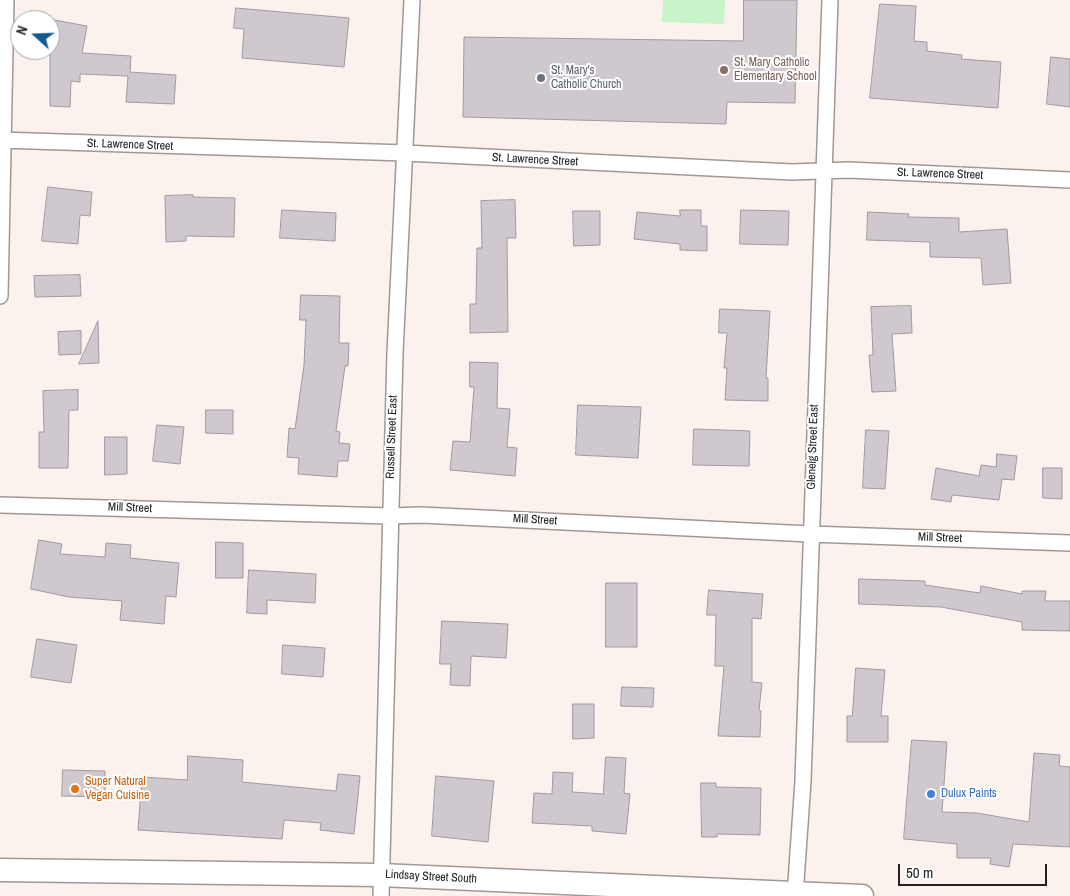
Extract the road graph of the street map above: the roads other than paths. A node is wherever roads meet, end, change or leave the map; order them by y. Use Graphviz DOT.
graph roads {
  1 [pos="6,0"];
  2 [pos="412,0"];
  3 [pos="830,0"];
  4 [pos="2,140"];
  5 [pos="405,153"];
  6 [pos="823,172"];
  7 [pos="1070,180"];
  8 [pos="0,296"];
  9 [pos="0,505"];
  10 [pos="390,516"];
  11 [pos="810,534"];
  12 [pos="1070,543"];
  13 [pos="0,870"];
  14 [pos="380,885"];
  15 [pos="795,895"];
  16 [pos="862,896"];
  1 -- 4 [label="street"];
  2 -- 5 [label="street, Russell Street East"];
  3 -- 6 [label="street, Glenelg Street East"];
  4 -- 5 [label="street, St. Lawrence Street"];
  4 -- 8 [label="street"];
  5 -- 6 [label="street, St. Lawrence Street"];
  5 -- 10 [label="street, Russell Street East"];
  6 -- 7 [label="street, St. Lawrence Street"];
  6 -- 11 [label="street, Glenelg Street East"];
  9 -- 10 [label="street, Mill Street"];
  10 -- 11 [label="street, Mill Street"];
  10 -- 14 [label="street, Russell Street East"];
  11 -- 12 [label="street, Mill Street"];
  11 -- 15 [label="street, Glenelg Street East"];
  13 -- 14 [label="main road, Lindsay Street South"];
  14 -- 15 [label="main road, Lindsay Street South"];
  15 -- 16 [label="main road, Lindsay Street South"];
}
